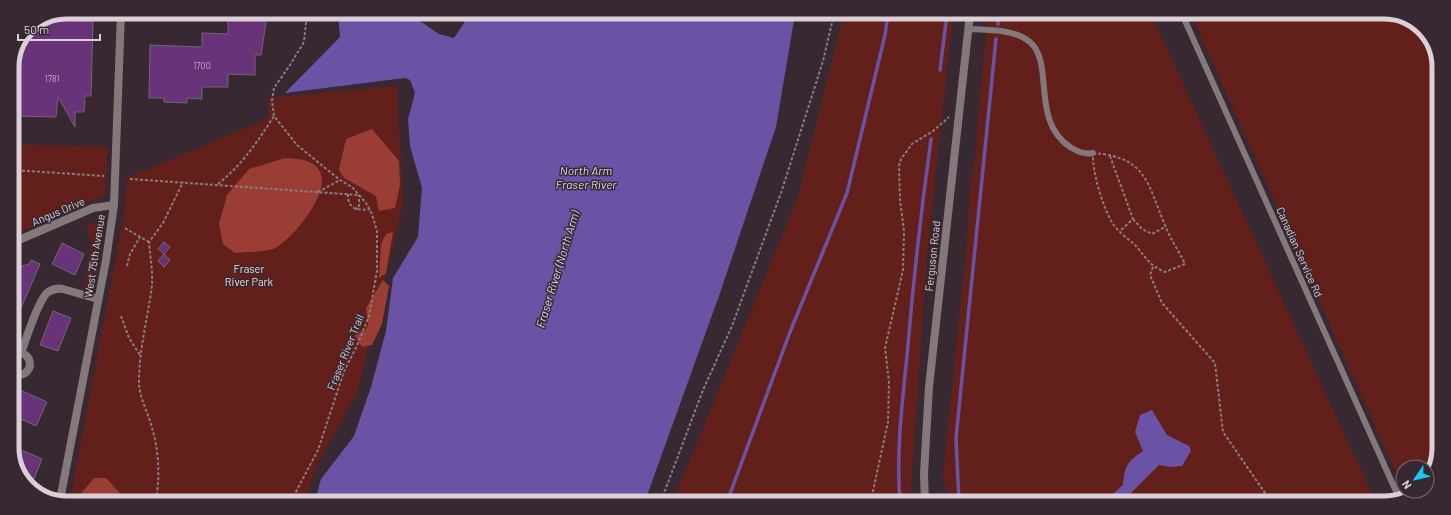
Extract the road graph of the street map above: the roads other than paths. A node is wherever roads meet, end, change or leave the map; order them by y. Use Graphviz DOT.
graph roads {
  1 [pos="121,19"];
  2 [pos="969,19"];
  3 [pos="1184,19"];
  4 [pos="968,28"];
  5 [pos="1093,154"];
  6 [pos="114,205"];
  7 [pos="19,240"];
  8 [pos="98,299"];
  9 [pos="21,353"];
  10 [pos="19,375"];
  11 [pos="1395,489"];
  12 [pos="61,496"];
  13 [pos="925,496"];
  1 -- 6 [label="street, West 75th Avenue"];
  2 -- 4 [label="street, Ferguson Road"];
  3 -- 11 [label="lane, Canadian Service Rd"];
  4 -- 5 [label="lane"];
  4 -- 13 [label="street, Ferguson Road"];
  6 -- 7 [label="street, Angus Drive"];
  6 -- 8 [label="street, West 75th Avenue"];
  8 -- 9 [label="street"];
  8 -- 12 [label="street, West 75th Avenue"];
  9 -- 10 [label="street"];
}
